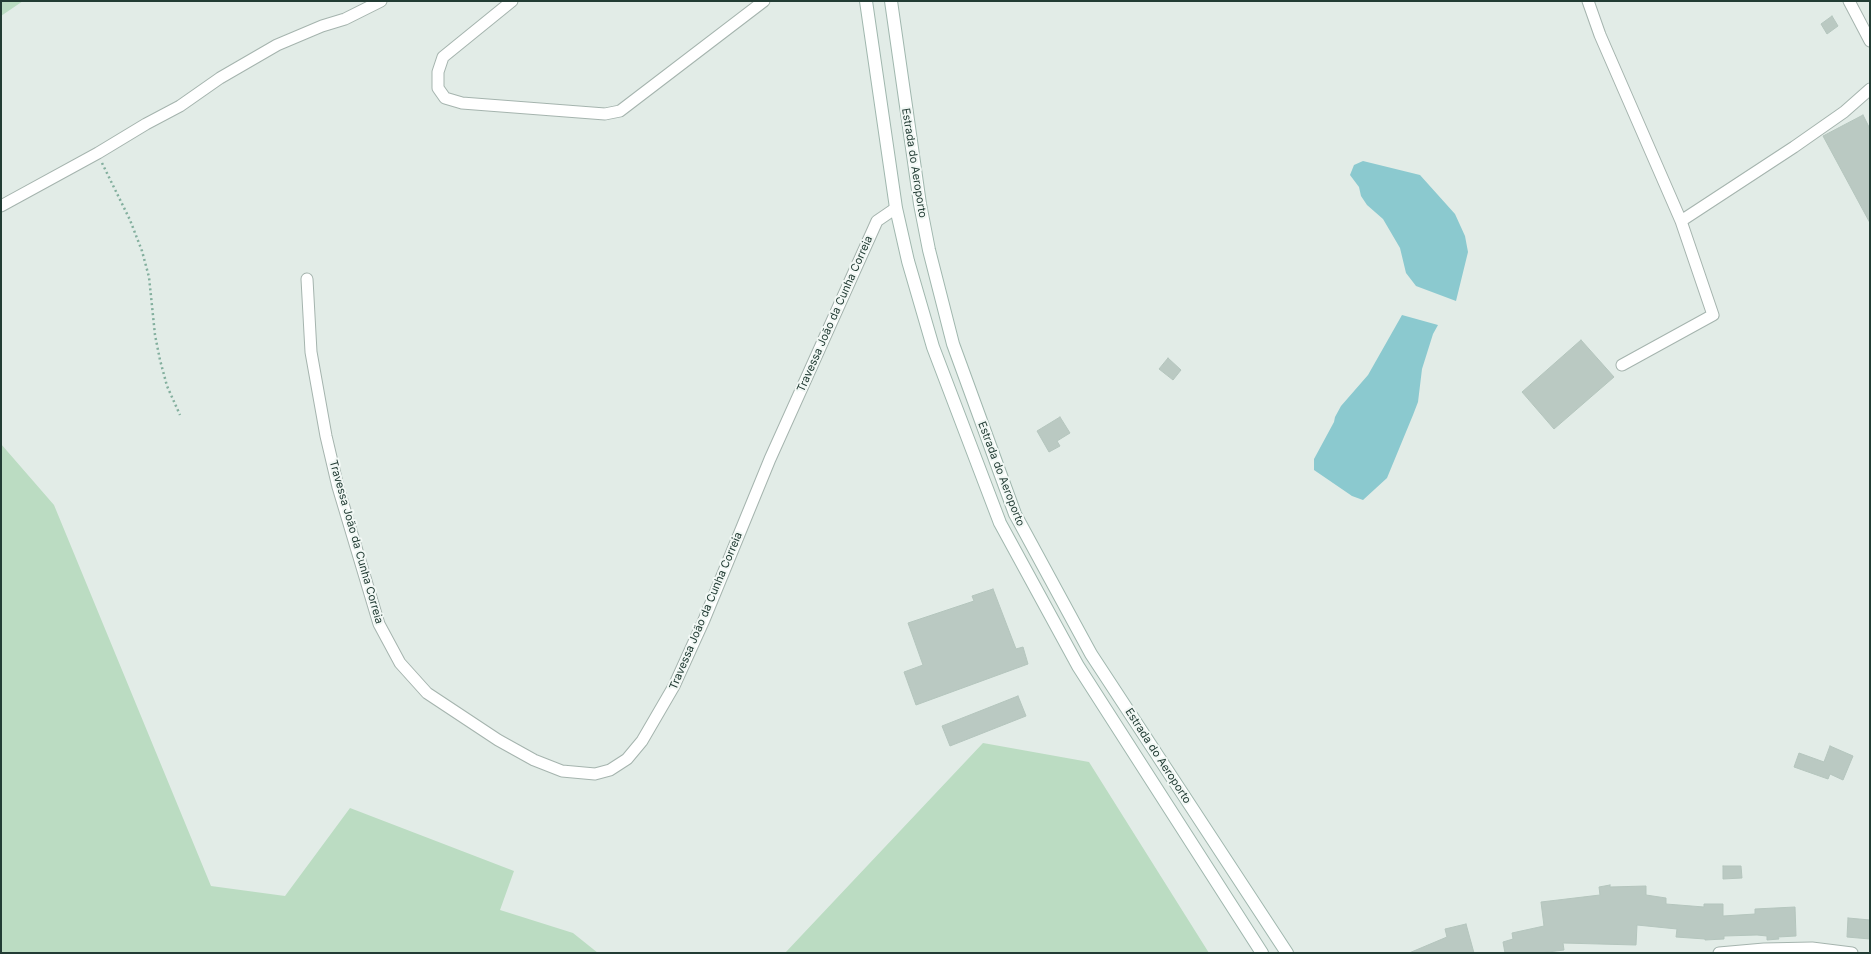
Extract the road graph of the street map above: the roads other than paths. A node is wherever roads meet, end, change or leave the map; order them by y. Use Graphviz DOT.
graph roads {
  1 [pos="381,1"];
  2 [pos="512,1"];
  3 [pos="764,1"];
  4 [pos="866,1"];
  5 [pos="891,1"];
  6 [pos="1588,1"];
  7 [pos="1849,1"];
  8 [pos="1870,41"];
  9 [pos="1870,89"];
  10 [pos="1,206"];
  11 [pos="896,208"];
  12 [pos="1681,221"];
  13 [pos="307,278"];
  14 [pos="1622,365"];
  15 [pos="1262,953"];
  16 [pos="1288,953"];
  17 [pos="1719,953"];
  18 [pos="1852,953"];
  1 -- 10 [label="street"];
  2 -- 3 [label="street"];
  4 -- 11 [label="main road, Estrada do Aeroporto"];
  5 -- 16 [label="main road, Estrada do Aeroporto"];
  6 -- 12 [label="street"];
  7 -- 8 [label="street"];
  9 -- 12 [label="street"];
  11 -- 13 [label="street, Travessa João da Cunha Correia"];
  11 -- 15 [label="main road, Estrada do Aeroporto"];
  12 -- 14 [label="street"];
  17 -- 18 [label="street"];
}
